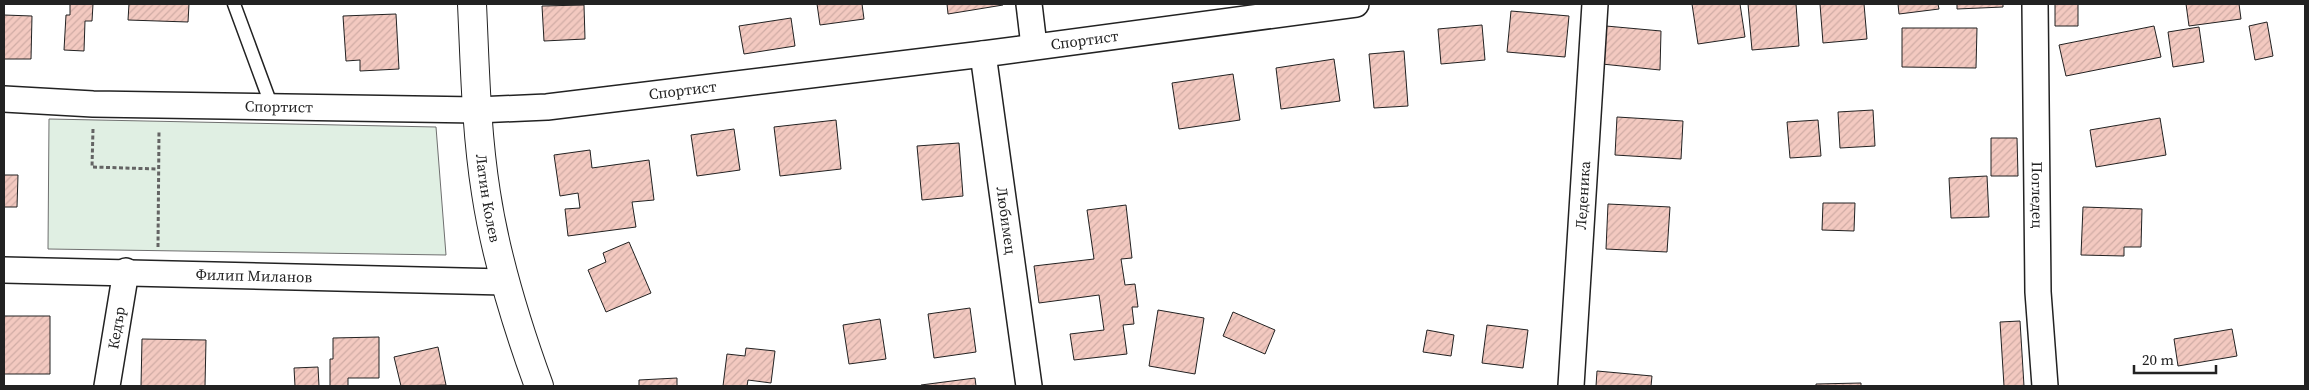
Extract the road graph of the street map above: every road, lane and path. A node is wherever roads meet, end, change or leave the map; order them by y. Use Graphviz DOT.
graph roads {
  1 [pos="234,4"];
  2 [pos="472,4"];
  3 [pos="1030,4"];
  4 [pos="1356,4"];
  5 [pos="1594,4"];
  6 [pos="2035,4"];
  7 [pos="1034,46"];
  8 [pos="983,54"];
  9 [pos="4,99"];
  10 [pos="93,104"];
  11 [pos="159,105"];
  12 [pos="272,106"];
  13 [pos="477,110"];
  14 [pos="158,169"];
  15 [pos="4,270"];
  16 [pos="126,271"];
  17 [pos="158,272"];
  18 [pos="504,282"];
  19 [pos="107,386"];
  20 [pos="539,386"];
  21 [pos="1029,386"];
  22 [pos="1571,386"];
  23 [pos="2045,386"];
  1 -- 12 [label="lane"];
  2 -- 13 [label="main road, Латин Колев"];
  3 -- 7 [label="street"];
  4 -- 7 [label="street, Спортист"];
  5 -- 22 [label="street, Леденика"];
  6 -- 23 [label="street, Погледец"];
  7 -- 8 [label="street, Спортист"];
  8 -- 13 [label="street, Спортист"];
  8 -- 21 [label="street, Любимец"];
  9 -- 10 [label="street, Спортист"];
  10 -- 11 [label="street, Спортист"];
  10 -- 14 [label="path"];
  11 -- 12 [label="street, Спортист"];
  11 -- 14 [label="path"];
  12 -- 13 [label="street, Спортист"];
  13 -- 18 [label="main road, Латин Колев"];
  14 -- 17 [label="path"];
  15 -- 16 [label="street, Филип Миланов"];
  16 -- 17 [label="street, Филип Миланов"];
  16 -- 19 [label="street, Кедър"];
  17 -- 18 [label="street, Филип Миланов"];
  18 -- 20 [label="main road, Латин Колев"];
}
